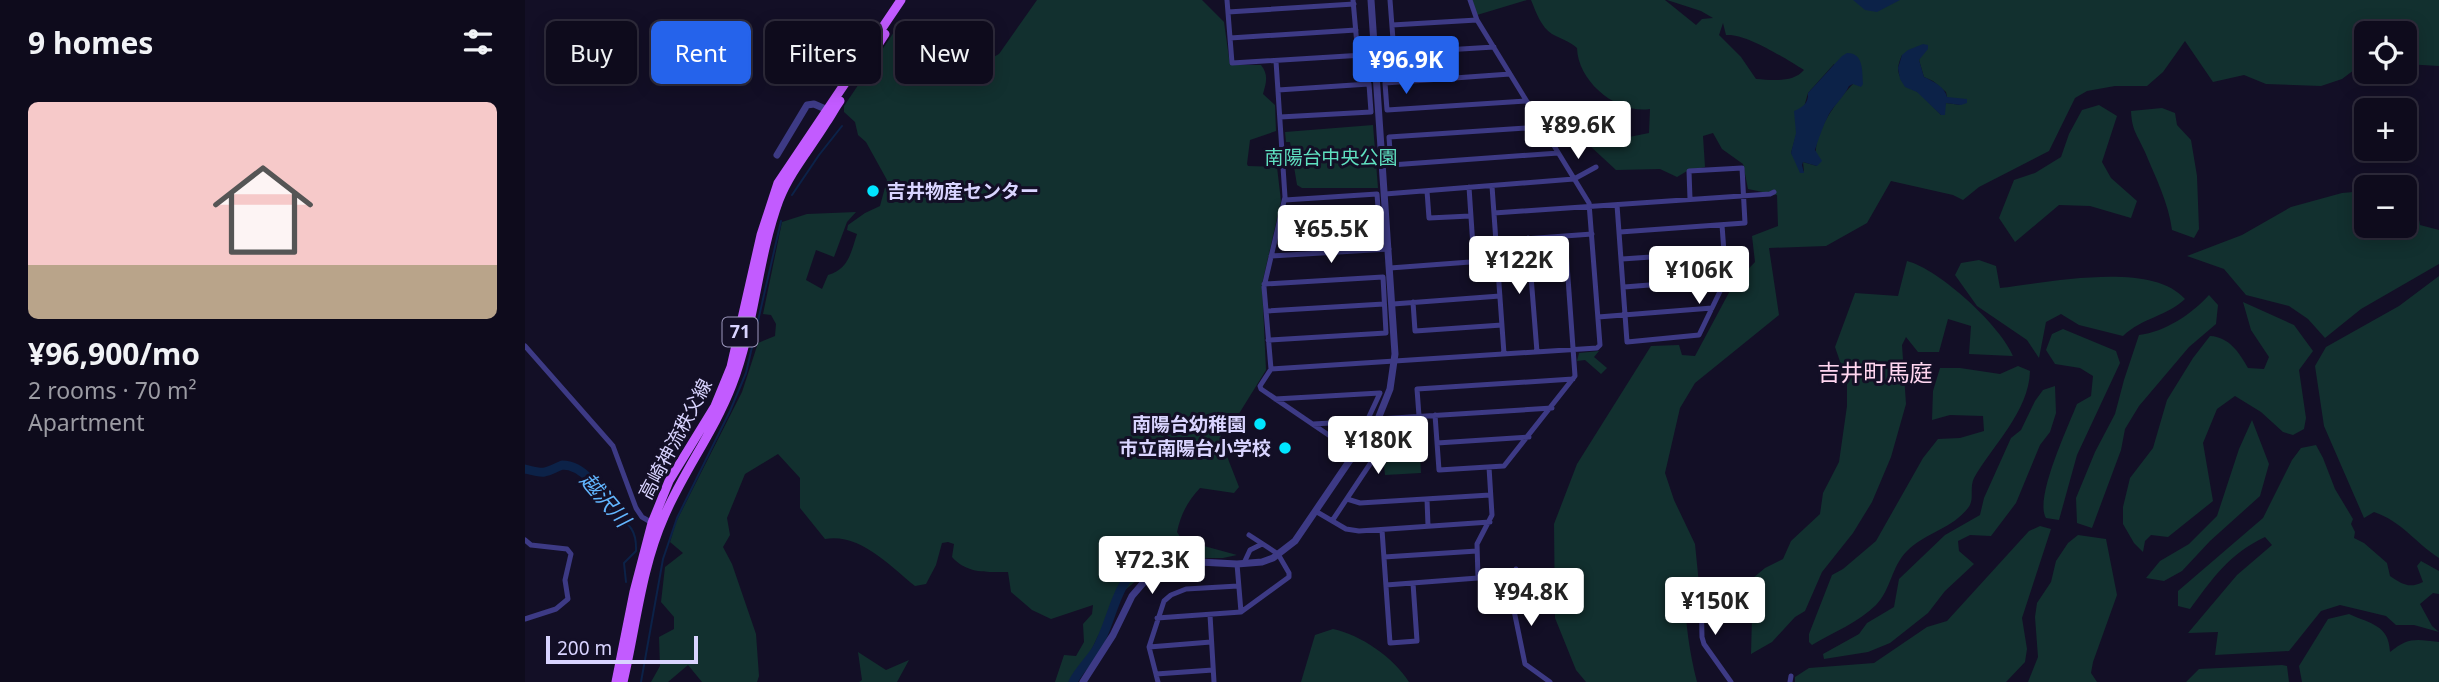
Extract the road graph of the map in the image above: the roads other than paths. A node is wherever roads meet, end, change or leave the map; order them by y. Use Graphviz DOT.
graph roads {
  1 [pos="901,0"];
  2 [pos="907,0"];
  3 [pos="1227,0"];
  4 [pos="1371,0"];
  5 [pos="1390,0"];
  6 [pos="1470,0"];
  7 [pos="1354,2"];
  8 [pos="1228,12"];
  9 [pos="1477,20"];
  10 [pos="1392,25"];
  11 [pos="1356,30"];
  12 [pos="1230,38"];
  13 [pos="1494,47"];
  14 [pos="1394,54"];
  15 [pos="1375,55"];
  16 [pos="1357,56"];
  17 [pos="1276,61"];
  18 [pos="1510,74"];
  19 [pos="1278,90"];
  20 [pos="1527,101"];
  21 [pos="830,111"];
  22 [pos="1280,117"];
  23 [pos="1542,127"];
  24 [pos="1558,153"];
  25 [pos="777,155"];
  26 [pos="1596,167"];
  27 [pos="1574,179"];
  28 [pos="1492,186"];
  29 [pos="1469,187"];
  30 [pos="1427,191"];
  31 [pos="1774,192"];
  32 [pos="1385,194"];
  33 [pos="1743,195"];
  34 [pos="1690,199"];
  35 [pos="1285,200"];
  36 [pos="1617,205"];
  37 [pos="1590,207"];
  38 [pos="1494,213"];
  39 [pos="1470,216"];
  40 [pos="1722,225"];
  41 [pos="1279,228"];
  42 [pos="1620,232"];
  43 [pos="1592,234"];
  44 [pos="1565,236"];
  45 [pos="1528,238"];
  46 [pos="1496,240"];
  47 [pos="1389,249"];
  48 [pos="1724,252"];
  49 [pos="1271,256"];
  50 [pos="1622,259"];
  51 [pos="1497,260"];
  52 [pos="1474,262"];
  53 [pos="1390,268"];
  54 [pos="1726,279"];
  55 [pos="1264,284"];
  56 [pos="1624,287"];
  57 [pos="1500,296"];
  58 [pos="1413,302"];
  59 [pos="1388,303"];
  60 [pos="1712,308"];
  61 [pos="1266,311"];
  62 [pos="1625,314"];
  63 [pos="1598,317"];
  64 [pos="1502,325"];
  65 [pos="1268,340"];
  66 [pos="525,346"];
  67 [pos="1573,350"];
  68 [pos="1537,352"];
  69 [pos="1504,354"];
  70 [pos="1394,363"];
  71 [pos="1271,369"];
  72 [pos="1573,379"];
  73 [pos="1275,399"];
  74 [pos="1552,408"];
  75 [pos="1435,415"];
  76 [pos="1419,416"];
  77 [pos="1378,419"];
  78 [pos="1313,424"];
  79 [pos="1529,437"];
  80 [pos="1365,439"];
  81 [pos="1437,443"];
  82 [pos="1355,453"];
  83 [pos="1489,467"];
  84 [pos="1490,495"];
  85 [pos="1347,499"];
  86 [pos="1427,499"];
  87 [pos="1317,512"];
  88 [pos="1332,521"];
  89 [pos="1490,522"];
  90 [pos="656,524"];
  91 [pos="1428,526"];
  92 [pos="1382,530"];
  93 [pos="1249,535"];
  94 [pos="525,540"];
  95 [pos="1263,544"];
  96 [pos="1476,551"];
  97 [pos="1278,554"];
  98 [pos="1384,557"];
  99 [pos="1241,564"];
  100 [pos="1517,569"];
  101 [pos="1413,583"];
  102 [pos="1387,585"];
  103 [pos="1238,586"];
  104 [pos="1701,592"];
  105 [pos="1241,612"];
  106 [pos="1210,615"];
  107 [pos="1157,618"];
  108 [pos="525,619"];
  109 [pos="1211,642"];
  110 [pos="1149,647"];
  111 [pos="1213,670"];
  112 [pos="1156,674"];
  113 [pos="616,682"];
  114 [pos="623,682"];
  115 [pos="1083,682"];
  116 [pos="1158,682"];
  117 [pos="1214,682"];
  118 [pos="1550,682"];
  119 [pos="1731,682"];
  1 -- 21 [label="main road, 高崎神流秩父線 / 71"];
  2 -- 21 [label="main road, 高崎神流秩父線 / 71"];
  3 -- 8 [label="street"];
  4 -- 15 [label="street"];
  5 -- 10 [label="street"];
  6 -- 9 [label="street"];
  7 -- 8 [label="street"];
  7 -- 11 [label="street"];
  8 -- 12 [label="street"];
  9 -- 10 [label="street"];
  9 -- 13 [label="street"];
  10 -- 14 [label="street"];
  11 -- 12 [label="street"];
  11 -- 16 [label="street"];
  12 -- 17 [label="street"];
  13 -- 14 [label="street"];
  13 -- 18 [label="street"];
  14 -- 15 [label="street"];
  15 -- 16 [label="street"];
  15 -- 32 [label="street"];
  16 -- 17 [label="street"];
  17 -- 19 [label="street"];
  18 -- 20 [label="street"];
  18 -- 20 [label="street"];
  19 -- 22 [label="street"];
  19 -- 22 [label="street"];
  20 -- 23 [label="street"];
  21 -- 25 [label="street"];
  21 -- 90 [label="main road, 高崎神流秩父線 / 71"];
  22 -- 35 [label="street"];
  23 -- 24 [label="street"];
  23 -- 24 [label="street"];
  24 -- 27 [label="street"];
  26 -- 27 [label="street"];
  27 -- 28 [label="street"];
  27 -- 37 [label="street"];
  28 -- 29 [label="street"];
  28 -- 38 [label="street"];
  29 -- 30 [label="street"];
  29 -- 39 [label="street"];
  30 -- 32 [label="street"];
  30 -- 39 [label="street"];
  31 -- 33 [label="street"];
  32 -- 47 [label="street"];
  33 -- 34 [label="street"];
  33 -- 34 [label="street"];
  33 -- 40 [label="street"];
  34 -- 36 [label="street"];
  35 -- 41 [label="street"];
  35 -- 41 [label="street"];
  36 -- 37 [label="street"];
  36 -- 42 [label="street"];
  37 -- 38 [label="street"];
  37 -- 43 [label="street"];
  38 -- 46 [label="street"];
  39 -- 52 [label="street"];
  40 -- 42 [label="street"];
  40 -- 48 [label="street"];
  41 -- 49 [label="street"];
  42 -- 50 [label="street"];
  43 -- 44 [label="street"];
  43 -- 63 [label="street"];
  44 -- 45 [label="street"];
  44 -- 67 [label="street"];
  45 -- 46 [label="street"];
  45 -- 68 [label="street"];
  46 -- 51 [label="street"];
  47 -- 49 [label="street"];
  47 -- 53 [label="street"];
  48 -- 50 [label="street"];
  48 -- 54 [label="street"];
  49 -- 55 [label="street"];
  50 -- 56 [label="street"];
  51 -- 52 [label="street"];
  51 -- 57 [label="street"];
  52 -- 53 [label="street"];
  53 -- 59 [label="street"];
  54 -- 56 [label="street"];
  54 -- 60 [label="street"];
  55 -- 59 [label="street"];
  55 -- 61 [label="street"];
  56 -- 62 [label="street"];
  57 -- 58 [label="street"];
  57 -- 64 [label="street"];
  58 -- 59 [label="street"];
  58 -- 64 [label="street"];
  59 -- 61 [label="street"];
  59 -- 65 [label="street"];
  59 -- 70 [label="street"];
  60 -- 62 [label="street"];
  60 -- 62 [label="street"];
  61 -- 65 [label="street"];
  62 -- 63 [label="street"];
  63 -- 67 [label="street"];
  64 -- 69 [label="street"];
  65 -- 71 [label="street"];
  66 -- 90 [label="street"];
  67 -- 68 [label="street"];
  67 -- 72 [label="street"];
  68 -- 69 [label="street"];
  69 -- 70 [label="street"];
  70 -- 71 [label="street"];
  70 -- 77 [label="street"];
  71 -- 73 [label="street"];
  72 -- 74 [label="street"];
  72 -- 76 [label="street"];
  73 -- 78 [label="street"];
  73 -- 78 [label="street"];
  74 -- 75 [label="street"];
  74 -- 79 [label="street"];
  75 -- 76 [label="street"];
  75 -- 81 [label="street"];
  76 -- 77 [label="street"];
  77 -- 80 [label="street"];
  78 -- 82 [label="street"];
  79 -- 81 [label="street"];
  79 -- 83 [label="street"];
  80 -- 82 [label="street"];
  80 -- 85 [label="street"];
  81 -- 83 [label="street"];
  82 -- 87 [label="street"];
  83 -- 84 [label="street"];
  84 -- 86 [label="street"];
  84 -- 89 [label="street"];
  85 -- 86 [label="street"];
  85 -- 88 [label="street"];
  86 -- 91 [label="street"];
  87 -- 88 [label="street"];
  87 -- 97 [label="street"];
  88 -- 92 [label="street"];
  89 -- 91 [label="street"];
  89 -- 96 [label="street"];
  90 -- 113 [label="main road, 高崎神流秩父線 / 71"];
  90 -- 114 [label="main road, 高崎神流秩父線 / 71"];
  91 -- 92 [label="street"];
  92 -- 98 [label="street"];
  93 -- 95 [label="street"];
  94 -- 108 [label="street"];
  95 -- 97 [label="street"];
  95 -- 99 [label="street"];
  96 -- 98 [label="street"];
  96 -- 101 [label="street"];
  97 -- 99 [label="street"];
  97 -- 105 [label="street"];
  98 -- 102 [label="street"];
  99 -- 103 [label="street"];
  99 -- 115 [label="street"];
  100 -- 118 [label="street"];
  101 -- 102 [label="street"];
  101 -- 102 [label="street"];
  103 -- 105 [label="street"];
  103 -- 107 [label="street"];
  104 -- 119 [label="street"];
  105 -- 106 [label="street"];
  106 -- 107 [label="street"];
  106 -- 109 [label="street"];
  107 -- 110 [label="street"];
  109 -- 110 [label="street"];
  109 -- 111 [label="street"];
  110 -- 112 [label="street"];
  111 -- 112 [label="street"];
  111 -- 117 [label="street"];
  112 -- 116 [label="street"];
}
